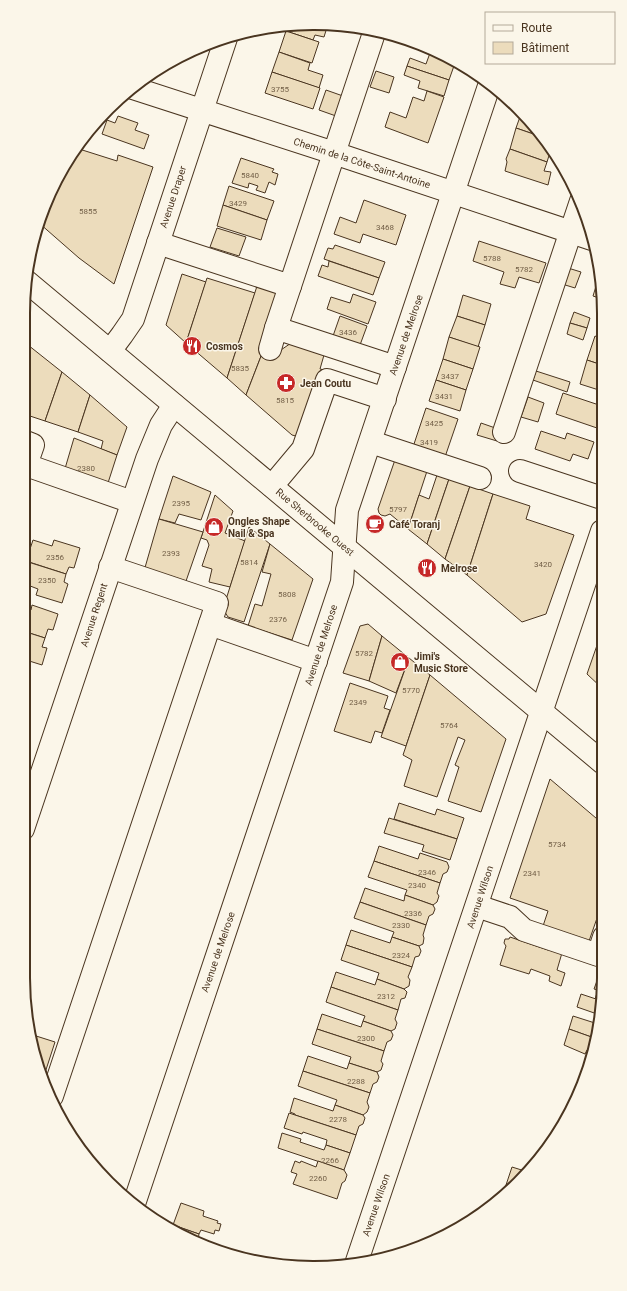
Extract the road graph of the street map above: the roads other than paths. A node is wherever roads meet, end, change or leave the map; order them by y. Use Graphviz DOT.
graph roads {
  1 [pos="373,36"];
  2 [pos="224,44"];
  3 [pos="140,90"];
  4 [pos="488,90"];
  5 [pos="202,111"];
  6 [pos="334,153"];
  7 [pos="453,193"];
  8 [pos="577,211"];
  9 [pos="570,232"];
  10 [pos="586,238"];
  11 [pos="158,243"];
  12 [pos="31,286"];
  13 [pos="290,286"];
  14 [pos="276,328"];
  15 [pos="270,349"];
  16 [pos="110,351"];
  17 [pos="395,367"];
  18 [pos="385,399"];
  19 [pos="174,405"];
  20 [pos="504,432"];
  21 [pos="370,442"];
  22 [pos="30,444"];
  23 [pos="30,453"];
  24 [pos="520,471"];
  25 [pos="30,472"];
  26 [pos="480,478"];
  27 [pos="272,486"];
  28 [pos="597,496"];
  29 [pos="132,502"];
  30 [pos="597,546"];
  31 [pos="344,547"];
  32 [pos="110,568"];
  33 [pos="210,624"];
  34 [pos="316,661"];
  35 [pos="542,712"];
  36 [pos="597,758"];
  37 [pos="30,808"];
  38 [pos="477,906"];
  39 [pos="597,955"];
  40 [pos="54,1090"];
  41 [pos="136,1198"];
  42 [pos="358,1258"];
  1 -- 6 [label="street"];
  2 -- 5 [label="street, Avenue Draper"];
  3 -- 5 [label="street, Chemin de la Côte-Saint-Antoine"];
  4 -- 7 [label="street, Avenue de Melrose"];
  5 -- 6 [label="street, Chemin de la Côte-Saint-Antoine"];
  5 -- 11 [label="street, Avenue Draper"];
  6 -- 7 [label="street, Chemin de la Côte-Saint-Antoine"];
  6 -- 13 [label="street"];
  7 -- 9 [label="street, Chemin de la Côte-Saint-Antoine"];
  7 -- 17 [label="street, Avenue de Melrose"];
  8 -- 9 [label="street"];
  9 -- 10 [label="street, Chemin de la Côte-Saint-Antoine"];
  9 -- 20 [label="street"];
  11 -- 13 [label="street"];
  11 -- 16 [label="street, Avenue Draper"];
  12 -- 16 [label="street, Rue Sherbrooke Ouest"];
  13 -- 14 [label="street"];
  14 -- 15 [label="street"];
  14 -- 17 [label="street"];
  16 -- 19 [label="street, Rue Sherbrooke Ouest"];
  17 -- 18 [label="street, Avenue de Melrose"];
  18 -- 21 [label="street, Avenue de Melrose"];
  18 -- 27 [label="street"];
  19 -- 27 [label="street, Rue Sherbrooke Ouest"];
  19 -- 29 [label="street, Avenue Regent"];
  21 -- 26 [label="street"];
  21 -- 31 [label="street, Avenue de Melrose"];
  22 -- 23 [label="street"];
  24 -- 28 [label="street"];
  25 -- 29 [label="street"];
  27 -- 31 [label="street, Rue Sherbrooke Ouest"];
  29 -- 32 [label="street, Avenue Regent"];
  30 -- 35 [label="street, Avenue Wilson"];
  31 -- 34 [label="street, Avenue de Melrose"];
  31 -- 35 [label="street, Rue Sherbrooke Ouest"];
  32 -- 33 [label="street"];
  32 -- 37 [label="street, Avenue Regent"];
  33 -- 34 [label="street"];
  33 -- 40 [label="street"];
  34 -- 41 [label="street, Avenue de Melrose"];
  35 -- 36 [label="street, Rue Sherbrooke Ouest"];
  35 -- 38 [label="street, Avenue Wilson"];
  38 -- 39 [label="street"];
  38 -- 42 [label="street, Avenue Wilson"];
}
